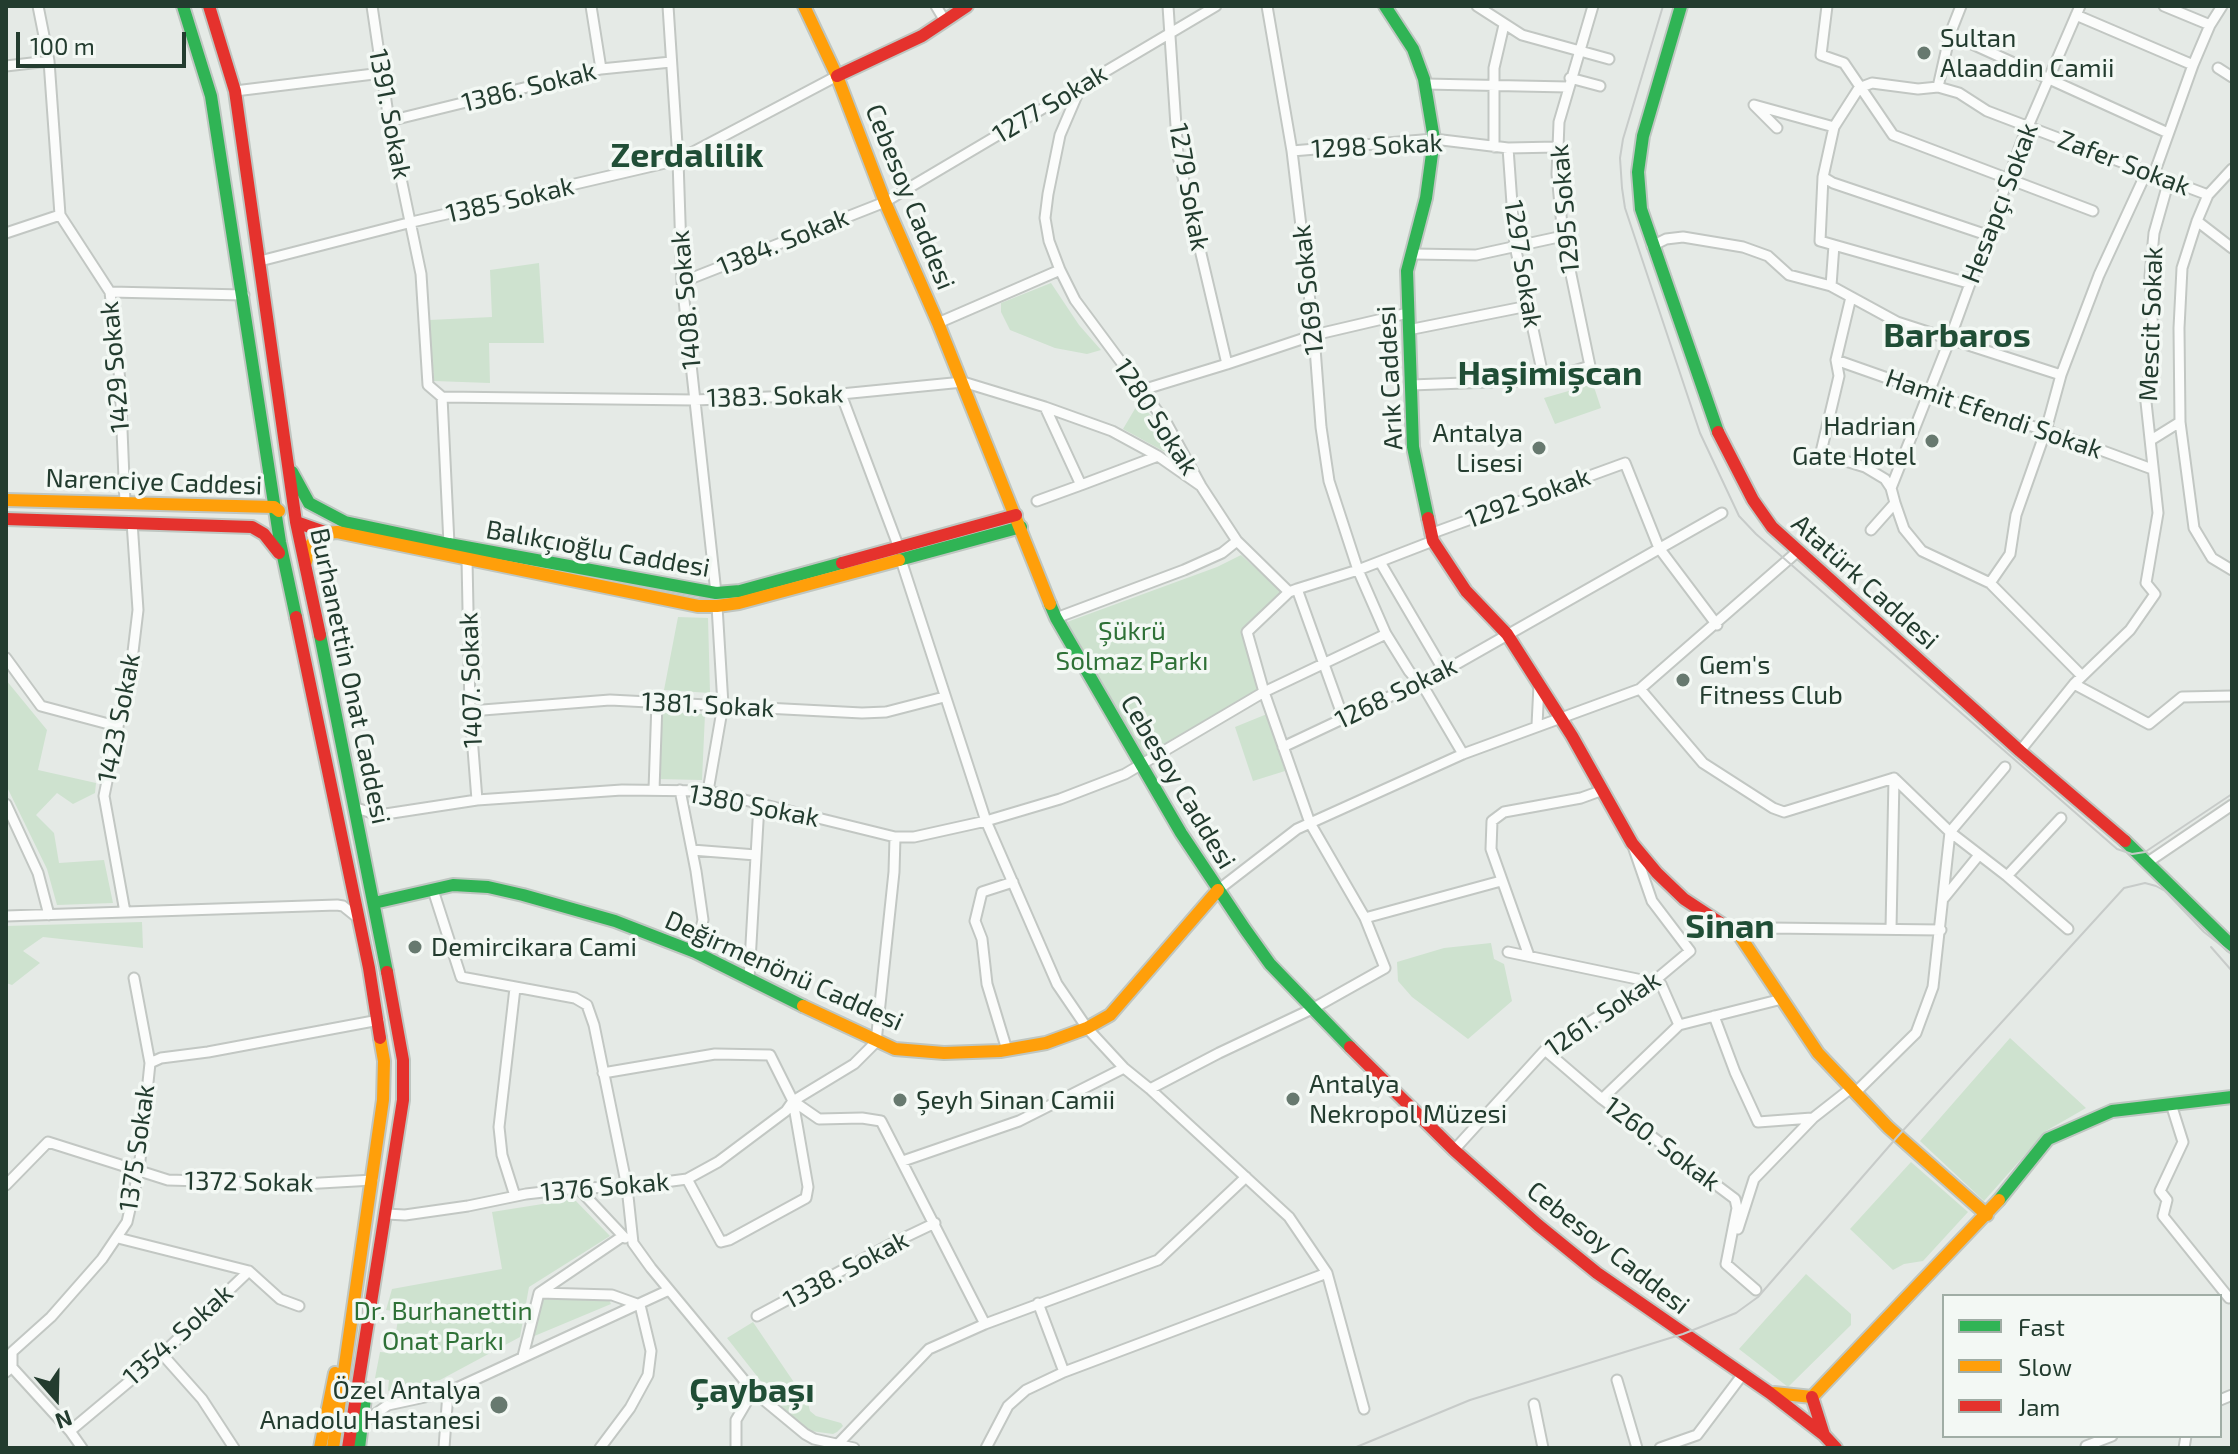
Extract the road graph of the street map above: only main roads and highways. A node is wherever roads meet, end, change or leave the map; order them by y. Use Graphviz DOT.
graph roads {
  1 [pos="183,6"];
  2 [pos="209,6"];
  3 [pos="804,6"];
  4 [pos="967,6"];
  5 [pos="1385,6"];
  6 [pos="1681,6"];
  7 [pos="837,76"];
  8 [pos="288,464"];
  9 [pos="6,500"];
  10 [pos="274,507"];
  11 [pos="6,519"];
  12 [pos="1018,521"];
  13 [pos="296,522"];
  14 [pos="327,533"];
  15 [pos="283,560"];
  16 [pos="304,569"];
  17 [pos="717,600"];
  18 [pos="1218,890"];
  19 [pos="374,903"];
  20 [pos="2232,946"];
  21 [pos="2232,1097"];
  22 [pos="1987,1215"];
  23 [pos="346,1355"];
  24 [pos="364,1357"];
  25 [pos="1770,1393"];
  26 [pos="1812,1397"];
  27 [pos="1824,1435"];
  28 [pos="320,1448"];
  29 [pos="333,1448"];
  30 [pos="348,1448"];
  31 [pos="359,1448"];
  32 [pos="1836,1448"];
  1 -- 10 [label="main road, Burhanettin Onat Caddesi"];
  2 -- 8 [label="main road, Burhanettin Onat Caddesi"];
  3 -- 7 [label="main road, Cebesoy Caddesi"];
  4 -- 7 [label="main road"];
  5 -- 22 [label="main road, Arık Caddesi"];
  6 -- 20 [label="main road, Atatürk Caddesi"];
  7 -- 12 [label="main road, Cebesoy Caddesi"];
  8 -- 13 [label="main road, Burhanettin Onat Caddesi"];
  8 -- 17 [label="main road, Balıkçıoğlu Caddesi"];
  9 -- 10 [label="main road, Narenciye Caddesi"];
  10 -- 13 [label="main road, Narenciye Caddesi"];
  10 -- 15 [label="main road, Burhanettin Onat Caddesi"];
  11 -- 15 [label="main road, Narenciye Caddesi"];
  12 -- 17 [label="main road, Balıkçıoğlu Caddesi"];
  12 -- 18 [label="main road, Cebesoy Caddesi"];
  13 -- 14 [label="main road, Balıkçıoğlu Caddesi"];
  13 -- 16 [label="main road, Burhanettin Onat Caddesi"];
  14 -- 16 [label="main road"];
  14 -- 17 [label="main road, Balıkçıoğlu Caddesi"];
  15 -- 23 [label="main road, Burhanettin Onat Caddesi"];
  16 -- 19 [label="main road, Burhanettin Onat Caddesi"];
  18 -- 19 [label="main road, Değirmenönü Caddesi"];
  18 -- 25 [label="main road, Cebesoy Caddesi"];
  19 -- 24 [label="main road, Burhanettin Onat Caddesi"];
  21 -- 22 [label="main road"];
  22 -- 26 [label="main road"];
  23 -- 28 [label="main road"];
  23 -- 29 [label="main road"];
  24 -- 30 [label="main road, Burhanettin Onat Caddesi"];
  24 -- 31 [label="main road, Burhanettin Onat Caddesi"];
  25 -- 26 [label="main road"];
  25 -- 27 [label="main road, Cebesoy Caddesi"];
  26 -- 27 [label="main road"];
  27 -- 32 [label="main road, Cebesoy Caddesi"];
}
